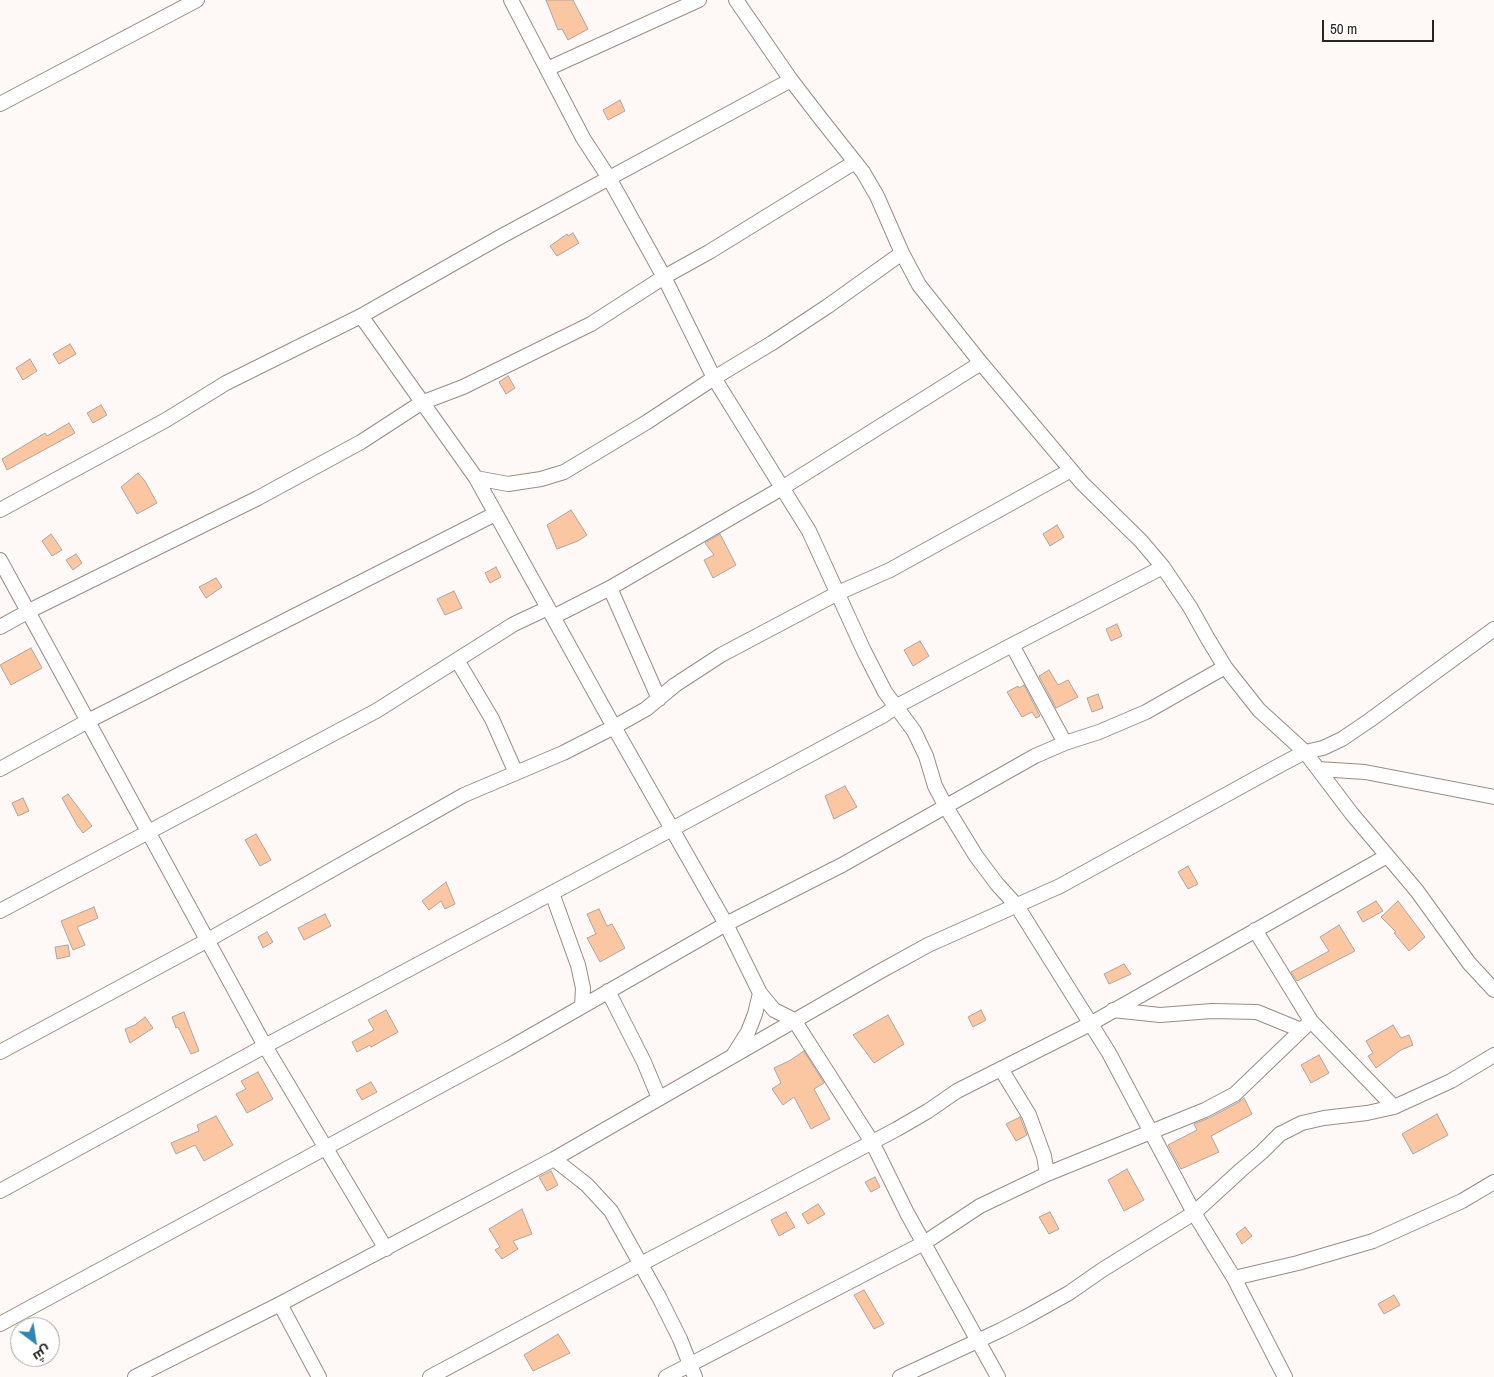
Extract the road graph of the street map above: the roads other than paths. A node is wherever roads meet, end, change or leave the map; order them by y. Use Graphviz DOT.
graph roads {
  1 [pos="196,0"];
  2 [pos="511,0"];
  3 [pos="699,0"];
  4 [pos="736,0"];
  5 [pos="547,69"];
  6 [pos="791,80"];
  7 [pos="0,104"];
  8 [pos="855,162"];
  9 [pos="609,178"];
  10 [pos="902,253"];
  11 [pos="664,278"];
  12 [pos="361,316"];
  13 [pos="981,363"];
  14 [pos="714,378"];
  15 [pos="421,403"];
  16 [pos="1071,470"];
  17 [pos="476,478"];
  18 [pos="782,488"];
  19 [pos="0,510"];
  20 [pos="496,514"];
  21 [pos="0,560"];
  22 [pos="1163,566"];
  23 [pos="610,588"];
  24 [pos="838,593"];
  25 [pos="29,611"];
  26 [pos="551,612"];
  27 [pos="0,627"];
  28 [pos="1494,630"];
  29 [pos="1012,645"];
  30 [pos="457,660"];
  31 [pos="1225,667"];
  32 [pos="659,699"];
  33 [pos="897,706"];
  34 [pos="88,721"];
  35 [pos="614,727"];
  36 [pos="1065,743"];
  37 [pos="1305,752"];
  38 [pos="0,769"];
  39 [pos="1318,769"];
  40 [pos="516,773"];
  41 [pos="1494,797"];
  42 [pos="946,806"];
  43 [pos="672,829"];
  44 [pos="148,831"];
  45 [pos="1387,856"];
  46 [pos="552,893"];
  47 [pos="1017,906"];
  48 [pos="0,911"];
  49 [pos="726,924"];
  50 [pos="1255,930"];
  51 [pos="208,940"];
  52 [pos="1494,990"];
  53 [pos="608,991"];
  54 [pos="760,993"];
  55 [pos="582,1006"];
  56 [pos="1113,1010"];
  57 [pos="794,1020"];
  58 [pos="1090,1024"];
  59 [pos="1306,1026"];
  60 [pos="265,1046"];
  61 [pos="0,1052"];
  62 [pos="733,1055"];
  63 [pos="1494,1055"];
  64 [pos="1001,1068"];
  65 [pos="659,1098"];
  66 [pos="1394,1106"];
  67 [pos="1150,1132"];
  68 [pos="872,1142"];
  69 [pos="324,1147"];
  70 [pos="554,1159"];
  71 [pos="1047,1174"];
  72 [pos="1494,1182"];
  73 [pos="0,1191"];
  74 [pos="1194,1213"];
  75 [pos="924,1243"];
  76 [pos="386,1248"];
  77 [pos="641,1264"];
  78 [pos="1234,1278"];
  79 [pos="280,1304"];
  80 [pos="0,1324"];
  81 [pos="977,1341"];
  82 [pos="692,1371"];
  83 [pos="135,1377"];
  84 [pos="319,1377"];
  85 [pos="430,1377"];
  86 [pos="666,1377"];
  87 [pos="900,1377"];
  88 [pos="998,1377"];
  89 [pos="1285,1377"];
  1 -- 7 [label="street"];
  2 -- 5 [label="street"];
  3 -- 5 [label="street"];
  4 -- 6 [label="street"];
  5 -- 9 [label="street"];
  6 -- 8 [label="street"];
  6 -- 9 [label="street"];
  8 -- 10 [label="street"];
  8 -- 11 [label="street"];
  9 -- 11 [label="street"];
  9 -- 12 [label="street"];
  10 -- 13 [label="street"];
  10 -- 14 [label="street"];
  11 -- 14 [label="street"];
  11 -- 15 [label="street"];
  12 -- 15 [label="street"];
  12 -- 19 [label="street"];
  13 -- 16 [label="street"];
  13 -- 18 [label="street"];
  14 -- 17 [label="street"];
  14 -- 18 [label="street"];
  15 -- 17 [label="street"];
  15 -- 25 [label="street"];
  16 -- 22 [label="street"];
  16 -- 24 [label="street"];
  17 -- 20 [label="street"];
  18 -- 23 [label="street"];
  18 -- 24 [label="street"];
  20 -- 26 [label="street"];
  20 -- 34 [label="street"];
  21 -- 25 [label="street"];
  22 -- 29 [label="street"];
  22 -- 31 [label="street"];
  23 -- 26 [label="street"];
  23 -- 32 [label="street"];
  24 -- 32 [label="street"];
  24 -- 33 [label="street"];
  25 -- 27 [label="street"];
  25 -- 34 [label="street"];
  26 -- 30 [label="street"];
  26 -- 35 [label="street"];
  28 -- 37 [label="street"];
  29 -- 33 [label="street"];
  29 -- 36 [label="street"];
  30 -- 40 [label="street"];
  30 -- 44 [label="street"];
  31 -- 36 [label="street"];
  31 -- 37 [label="street"];
  32 -- 35 [label="street"];
  33 -- 42 [label="street"];
  33 -- 43 [label="street"];
  34 -- 38 [label="street"];
  34 -- 44 [label="street"];
  35 -- 40 [label="street"];
  35 -- 43 [label="street"];
  36 -- 42 [label="street"];
  37 -- 39 [label="street"];
  37 -- 47 [label="street"];
  39 -- 41 [label="street"];
  39 -- 45 [label="street"];
  40 -- 51 [label="street"];
  42 -- 47 [label="street"];
  42 -- 49 [label="street"];
  43 -- 46 [label="street"];
  43 -- 49 [label="street"];
  44 -- 48 [label="street"];
  44 -- 51 [label="street"];
  45 -- 50 [label="street"];
  45 -- 52 [label="street"];
  46 -- 55 [label="street"];
  46 -- 60 [label="street"];
  47 -- 57 [label="street"];
  47 -- 58 [label="street"];
  49 -- 53 [label="street"];
  49 -- 54 [label="street"];
  50 -- 56 [label="street"];
  50 -- 59 [label="street"];
  51 -- 60 [label="street"];
  51 -- 61 [label="street"];
  53 -- 55 [label="street"];
  53 -- 65 [label="street"];
  54 -- 57 [label="street"];
  54 -- 62 [label="street"];
  55 -- 69 [label="street"];
  56 -- 58 [label="street"];
  56 -- 59 [label="street"];
  57 -- 62 [label="street"];
  57 -- 68 [label="street"];
  58 -- 64 [label="street"];
  58 -- 67 [label="street"];
  59 -- 66 [label="street"];
  59 -- 67 [label="street"];
  60 -- 69 [label="street"];
  60 -- 73 [label="street"];
  62 -- 65 [label="street"];
  63 -- 66 [label="street"];
  64 -- 68 [label="street"];
  64 -- 71 [label="street"];
  65 -- 70 [label="street"];
  66 -- 74 [label="street"];
  67 -- 71 [label="street"];
  67 -- 74 [label="street"];
  68 -- 75 [label="street"];
  68 -- 77 [label="street"];
  69 -- 76 [label="street"];
  69 -- 80 [label="street"];
  70 -- 76 [label="street"];
  70 -- 77 [label="street"];
  71 -- 75 [label="street"];
  72 -- 78 [label="street"];
  74 -- 78 [label="street"];
  74 -- 81 [label="street"];
  75 -- 81 [label="street"];
  75 -- 82 [label="street"];
  76 -- 79 [label="street"];
  77 -- 82 [label="street"];
  77 -- 85 [label="street"];
  78 -- 89 [label="street"];
  79 -- 83 [label="street"];
  79 -- 84 [label="street"];
  81 -- 87 [label="street"];
  81 -- 88 [label="street"];
  82 -- 86 [label="street"];
}
